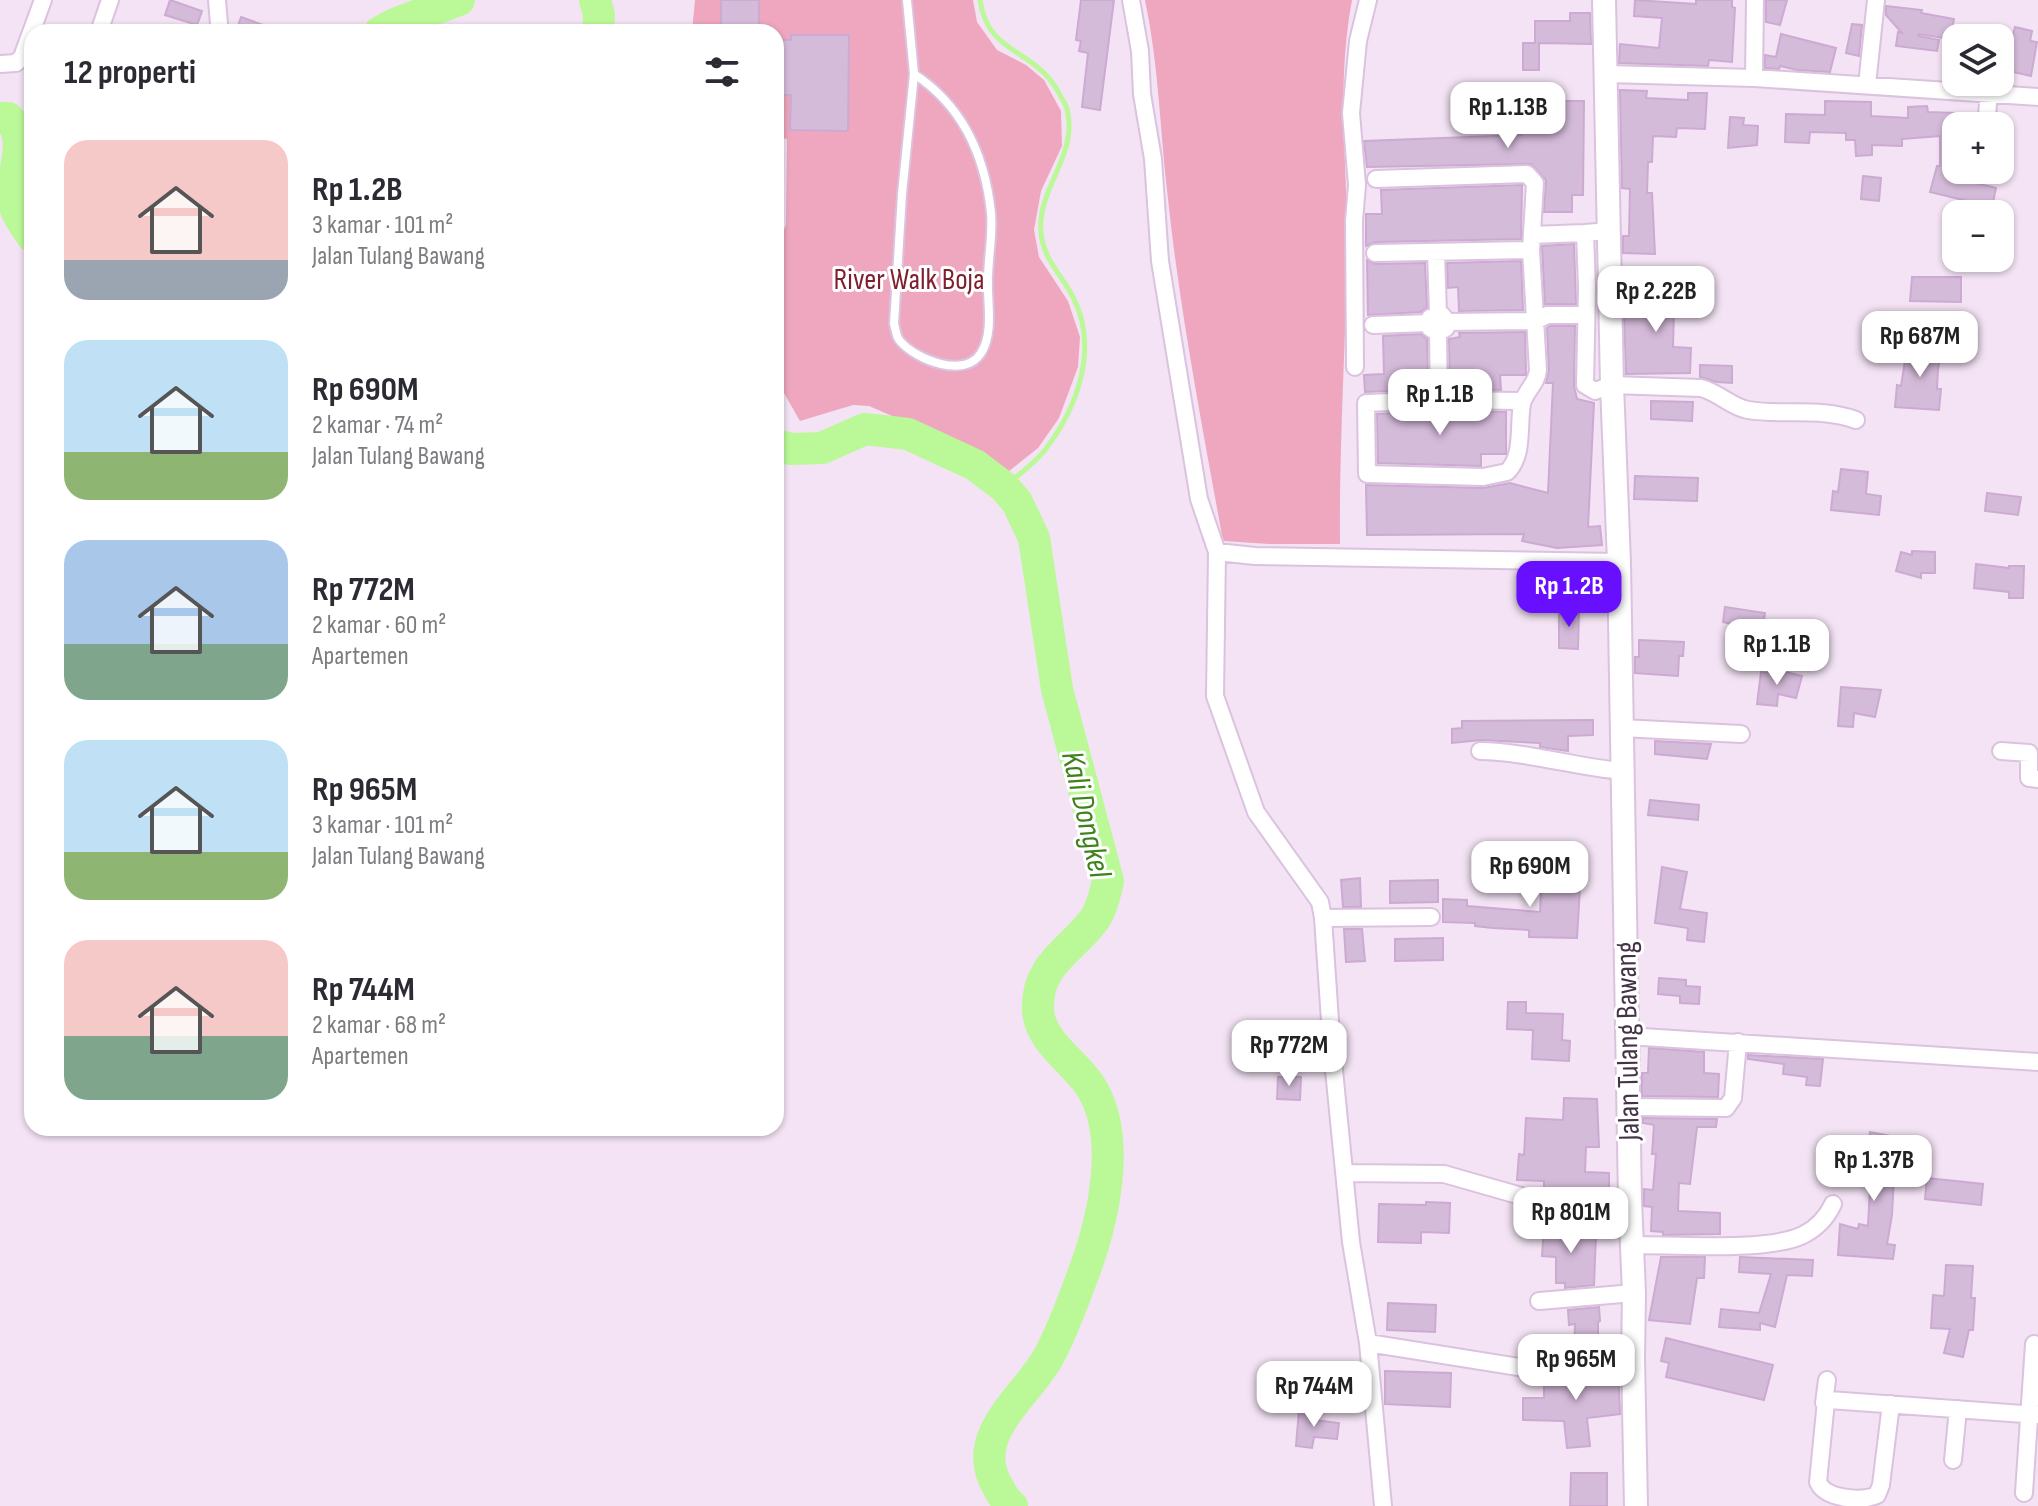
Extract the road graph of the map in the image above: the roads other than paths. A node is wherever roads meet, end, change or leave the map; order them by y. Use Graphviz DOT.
graph roads {
  1 [pos="43,0"];
  2 [pos="110,0"];
  3 [pos="217,0"];
  4 [pos="907,0"];
  5 [pos="1131,0"];
  6 [pos="1368,0"];
  7 [pos="1604,0"];
  8 [pos="1755,0"];
  9 [pos="1876,0"];
  10 [pos="34,24"];
  11 [pos="102,24"];
  12 [pos="219,24"];
  13 [pos="24,52"];
  14 [pos="0,64"];
  15 [pos="914,74"];
  16 [pos="1607,74"];
  17 [pos="1754,78"];
  18 [pos="1867,85"];
  19 [pos="1942,90"];
  20 [pos="2014,95"];
  21 [pos="2038,97"];
  22 [pos="1376,179"];
  23 [pos="1610,231"];
  24 [pos="1585,233"];
  25 [pos="1531,243"];
  26 [pos="1375,253"];
  27 [pos="1436,253"];
  28 [pos="1585,315"];
  29 [pos="1536,321"];
  30 [pos="1438,323"];
  31 [pos="1373,325"];
  32 [pos="1355,367"];
  33 [pos="1612,385"];
  34 [pos="1439,400"];
  35 [pos="1523,401"];
  36 [pos="1856,420"];
  37 [pos="1217,552"];
  38 [pos="1619,562"];
  39 [pos="1621,728"];
  40 [pos="1741,734"];
  41 [pos="1480,751"];
  42 [pos="2001,751"];
  43 [pos="1622,771"];
  44 [pos="2038,779"];
  45 [pos="1431,917"];
  46 [pos="1323,918"];
  47 [pos="1627,1036"];
  48 [pos="1738,1042"];
  49 [pos="2038,1062"];
  50 [pos="1629,1107"];
  51 [pos="1345,1173"];
  52 [pos="1630,1200"];
  53 [pos="1833,1204"];
  54 [pos="1633,1245"];
  55 [pos="1634,1293"];
  56 [pos="1539,1301"];
  57 [pos="1368,1343"];
  58 [pos="2034,1344"];
  59 [pos="1633,1358"];
  60 [pos="1827,1380"];
  61 [pos="1824,1403"];
  62 [pos="1891,1404"];
  63 [pos="1958,1409"];
  64 [pos="2034,1414"];
  65 [pos="1953,1460"];
  66 [pos="2024,1493"];
  67 [pos="1383,1506"];
  68 [pos="1636,1506"];
  1 -- 10 [label="street"];
  2 -- 11 [label="street"];
  3 -- 12 [label="street"];
  4 -- 15 [label="lane"];
  5 -- 37 [label="street"];
  6 -- 32 [label="street"];
  7 -- 16 [label="street, Jalan Tulang Bawang"];
  8 -- 17 [label="street"];
  9 -- 18 [label="street"];
  13 -- 14 [label="street"];
  15 -- 15 [label="lane"];
  16 -- 17 [label="street"];
  16 -- 23 [label="street, Jalan Tulang Bawang"];
  17 -- 18 [label="street"];
  18 -- 19 [label="street"];
  20 -- 21 [label="street"];
  22 -- 25 [label="street"];
  23 -- 24 [label="street"];
  23 -- 33 [label="street, Jalan Tulang Bawang"];
  24 -- 25 [label="street"];
  24 -- 28 [label="street"];
  25 -- 27 [label="street"];
  25 -- 29 [label="street"];
  26 -- 27 [label="street"];
  27 -- 30 [label="street"];
  28 -- 29 [label="street"];
  28 -- 33 [label="street"];
  29 -- 30 [label="street"];
  29 -- 35 [label="street"];
  30 -- 31 [label="street"];
  30 -- 34 [label="street"];
  33 -- 36 [label="street"];
  33 -- 38 [label="street, Jalan Tulang Bawang"];
  34 -- 35 [label="street"];
  34 -- 35 [label="street"];
  37 -- 38 [label="street"];
  37 -- 46 [label="street"];
  38 -- 39 [label="street, Jalan Tulang Bawang"];
  39 -- 40 [label="street"];
  39 -- 43 [label="street, Jalan Tulang Bawang"];
  41 -- 43 [label="street"];
  42 -- 44 [label="street"];
  43 -- 47 [label="street, Jalan Tulang Bawang"];
  45 -- 46 [label="street"];
  46 -- 51 [label="street"];
  47 -- 48 [label="street"];
  47 -- 50 [label="street, Jalan Tulang Bawang"];
  48 -- 49 [label="street"];
  48 -- 50 [label="street"];
  50 -- 52 [label="street, Jalan Tulang Bawang"];
  51 -- 52 [label="street"];
  51 -- 57 [label="street"];
  52 -- 54 [label="street, Jalan Tulang Bawang"];
  53 -- 54 [label="street"];
  54 -- 55 [label="street, Jalan Tulang Bawang"];
  55 -- 56 [label="street"];
  55 -- 59 [label="street, Jalan Tulang Bawang"];
  57 -- 59 [label="street"];
  57 -- 67 [label="street"];
  58 -- 64 [label="street"];
  59 -- 68 [label="street, Jalan Tulang Bawang"];
  60 -- 61 [label="street"];
  61 -- 62 [label="street"];
  61 -- 62 [label="street"];
  62 -- 63 [label="street"];
  63 -- 64 [label="street"];
  63 -- 65 [label="street"];
  64 -- 66 [label="street"];
}
